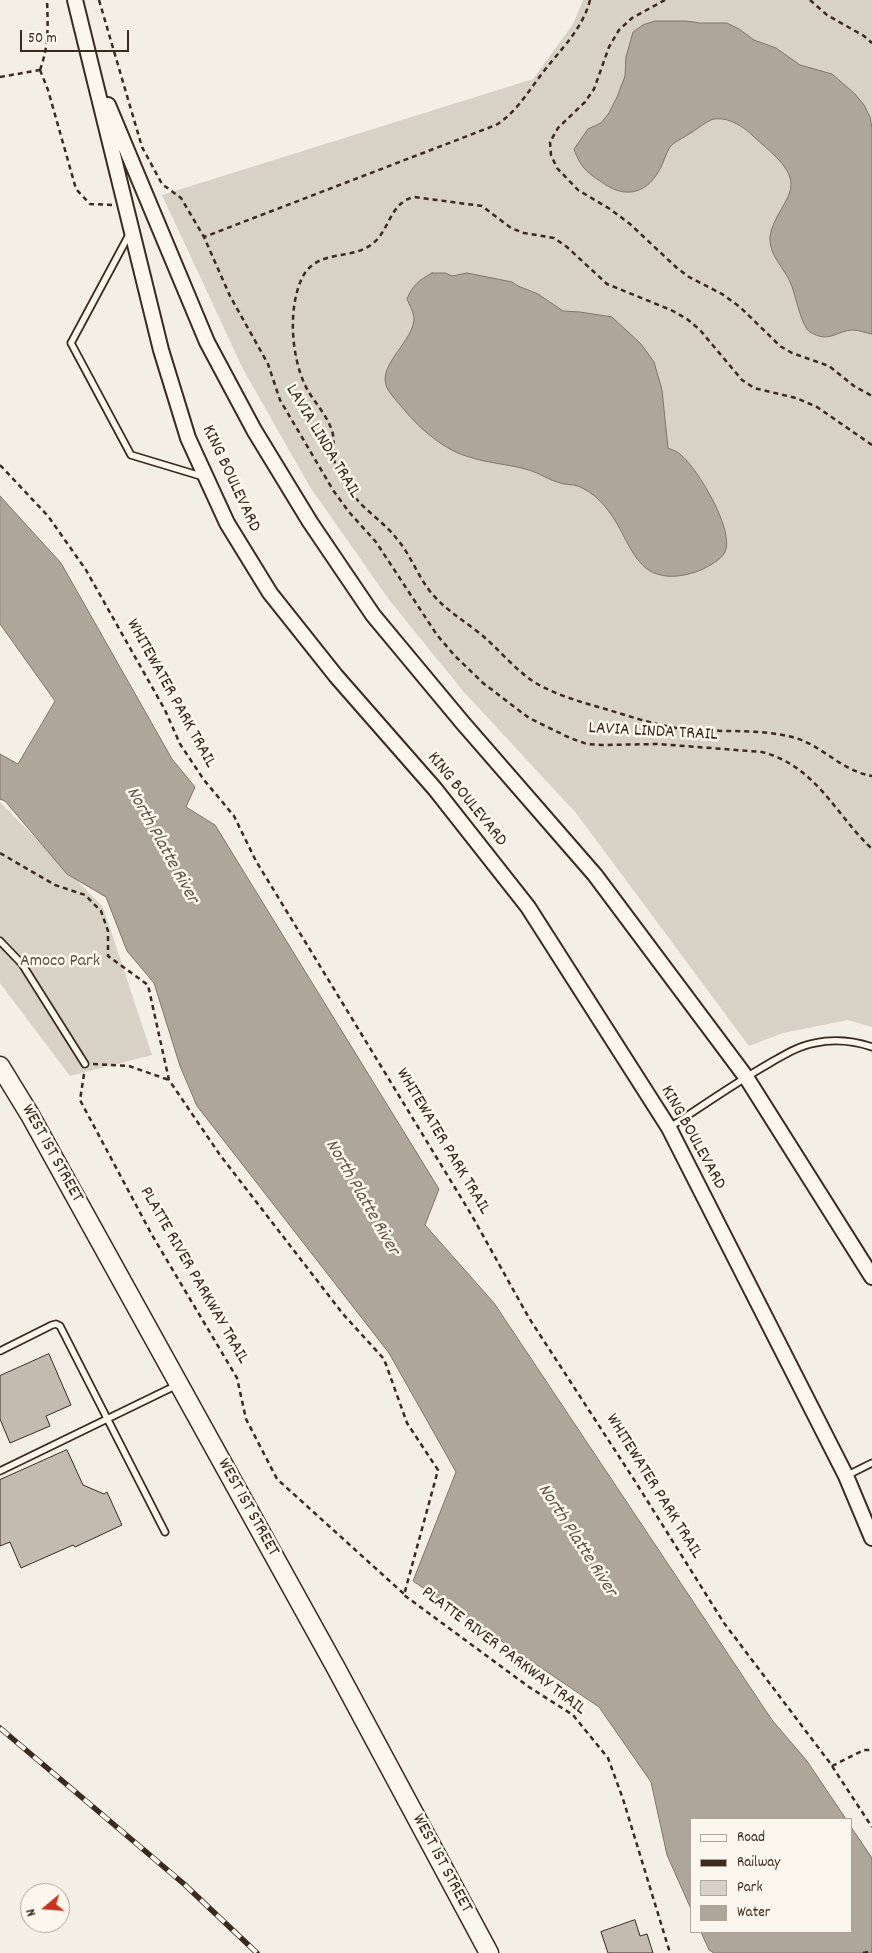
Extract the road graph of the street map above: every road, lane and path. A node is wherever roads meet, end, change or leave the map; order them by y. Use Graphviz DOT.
graph roads {
  1 [pos="47,0"];
  2 [pos="75,0"];
  3 [pos="99,0"];
  4 [pos="590,0"];
  5 [pos="666,0"];
  6 [pos="810,0"];
  7 [pos="872,43"];
  8 [pos="93,67"];
  9 [pos="40,70"];
  10 [pos="0,78"];
  11 [pos="125,205"];
  12 [pos="131,231"];
  13 [pos="204,237"];
  14 [pos="872,396"];
  15 [pos="872,445"];
  16 [pos="0,465"];
  17 [pos="206,478"];
  18 [pos="872,776"];
  19 [pos="872,849"];
  20 [pos="0,853"];
  21 [pos="0,941"];
  22 [pos="872,1047"];
  23 [pos="85,1064"];
  24 [pos="0,1066"];
  25 [pos="746,1077"];
  26 [pos="169,1080"];
  27 [pos="668,1128"];
  28 [pos="872,1277"];
  29 [pos="0,1351"];
  30 [pos="179,1384"];
  31 [pos="108,1419"];
  32 [pos="872,1463"];
  33 [pos="0,1471"];
  34 [pos="846,1476"];
  35 [pos="165,1532"];
  36 [pos="872,1538"];
  37 [pos="404,1595"];
  38 [pos="872,1750"];
  39 [pos="832,1766"];
  40 [pos="872,1828"];
  41 [pos="872,1951"];
  42 [pos="489,1953"];
  43 [pos="670,1953"];
  44 [pos="863,1953"];
  1 -- 9 [label="path"];
  2 -- 8 [label="street, KING BOULEVARD"];
  3 -- 13 [label="path"];
  4 -- 13 [label="path"];
  5 -- 14 [label="path"];
  6 -- 7 [label="path"];
  8 -- 11 [label="street, KING BOULEVARD"];
  8 -- 25 [label="street, KING BOULEVARD"];
  9 -- 10 [label="path"];
  9 -- 11 [label="path"];
  11 -- 12 [label="street, KING BOULEVARD"];
  12 -- 17 [label="street, KING BOULEVARD"];
  12 -- 17 [label="lane"];
  13 -- 19 [label="path, LAVIA LINDA TRAIL"];
  15 -- 18 [label="path"];
  16 -- 39 [label="path, WHITEWATER PARK TRAIL"];
  17 -- 27 [label="street, KING BOULEVARD"];
  20 -- 26 [label="path, PLATTE RIVER PARKWAY TRAIL"];
  21 -- 23 [label="lane"];
  22 -- 25 [label="lane"];
  23 -- 26 [label="path"];
  23 -- 37 [label="path, PLATTE RIVER PARKWAY TRAIL"];
  24 -- 30 [label="main road, WEST 1ST STREET"];
  25 -- 27 [label="lane"];
  25 -- 28 [label="street, KING BOULEVARD"];
  26 -- 37 [label="path, PLATTE RIVER PARKWAY TRAIL"];
  27 -- 34 [label="street, KING BOULEVARD"];
  29 -- 31 [label="lane"];
  30 -- 31 [label="lane"];
  30 -- 42 [label="main road, WEST 1ST STREET"];
  31 -- 33 [label="lane"];
  31 -- 35 [label="lane"];
  32 -- 34 [label="lane"];
  34 -- 36 [label="street, KING BOULEVARD"];
  37 -- 43 [label="path, PLATTE RIVER PARKWAY TRAIL"];
  38 -- 39 [label="path"];
  39 -- 40 [label="path, WHITEWATER PARK TRAIL"];
  41 -- 44 [label="path"];
}
